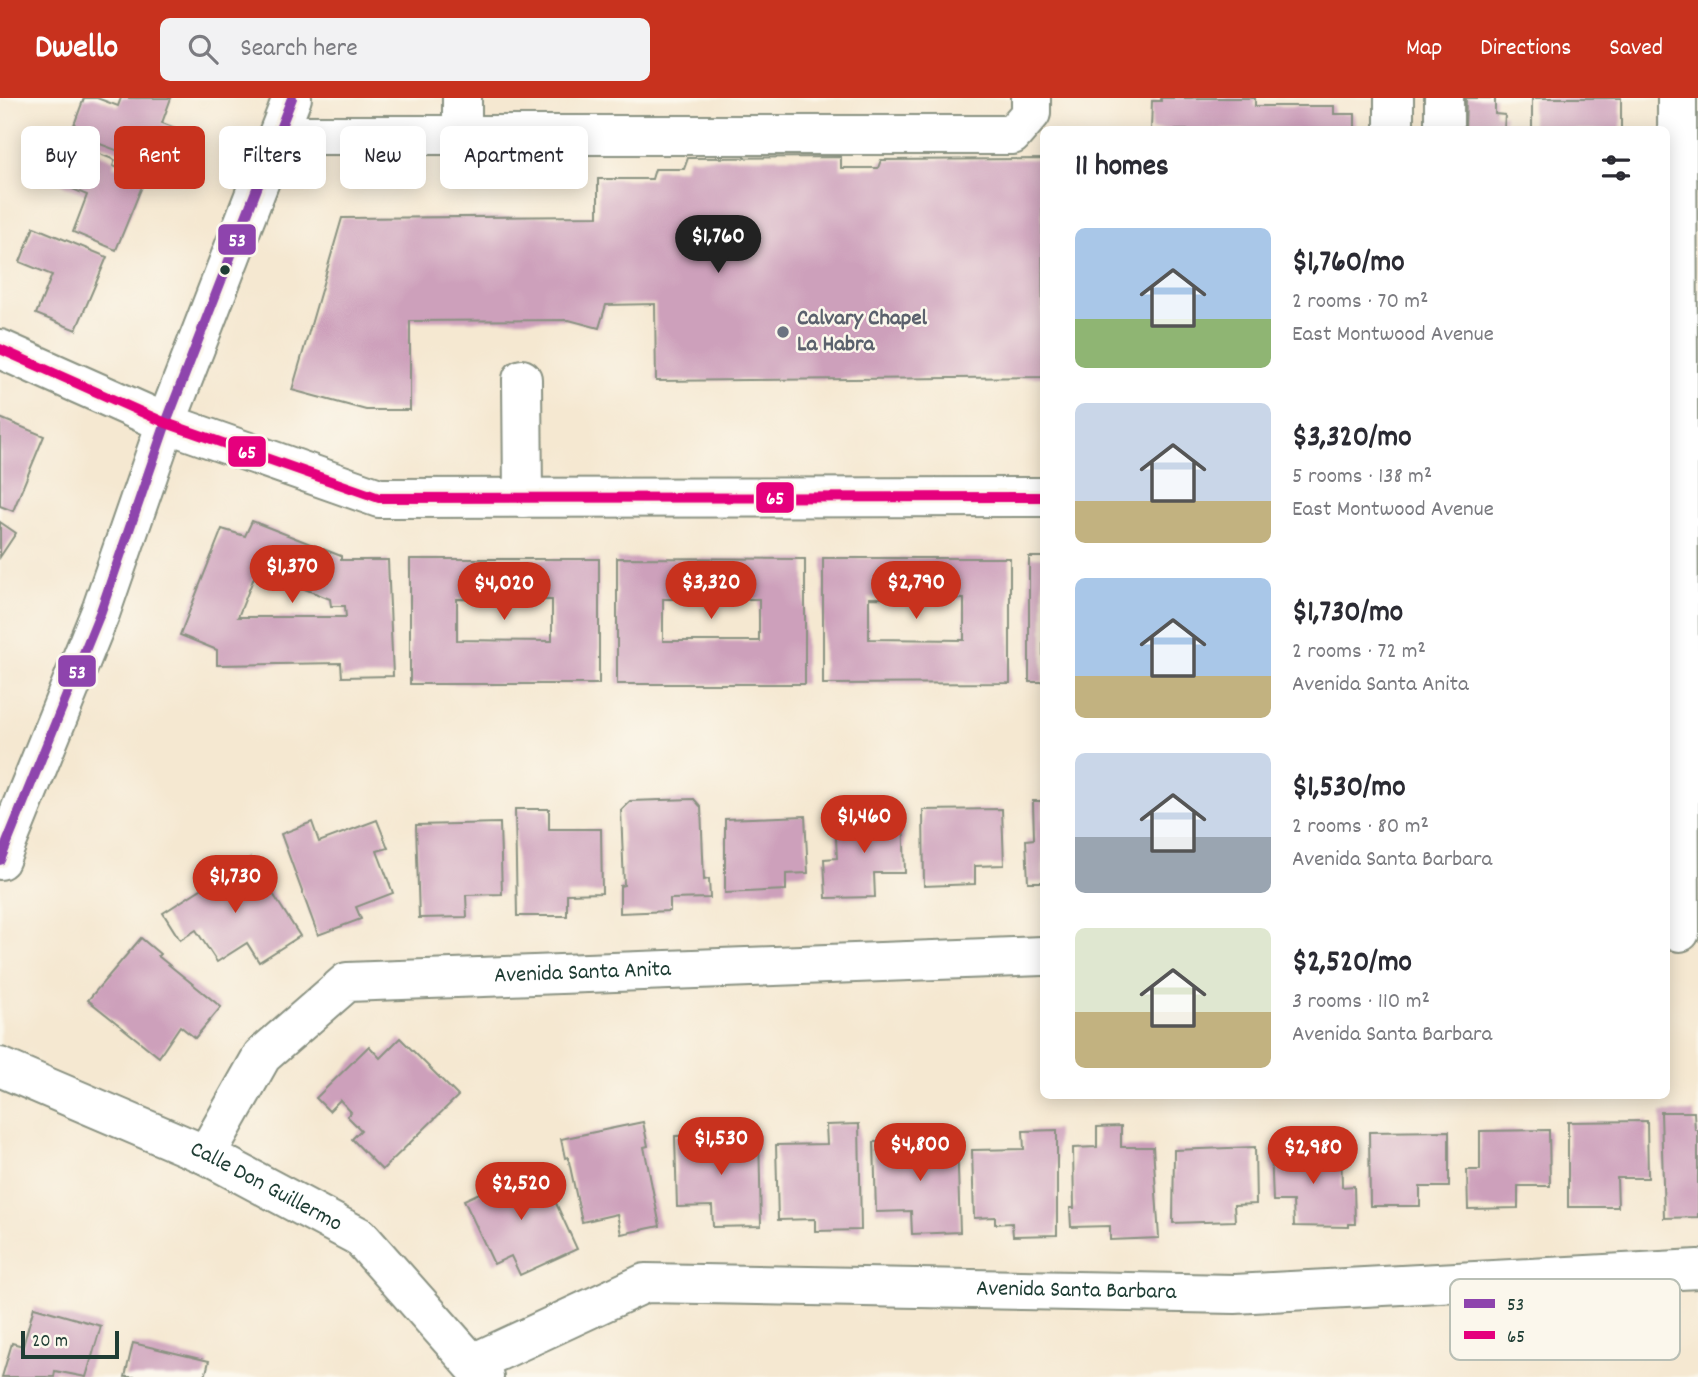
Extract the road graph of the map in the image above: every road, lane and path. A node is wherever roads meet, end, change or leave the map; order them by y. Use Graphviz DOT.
graph roads {
  1 [pos="292,98"];
  2 [pos="1394,98"];
  3 [pos="1444,98"];
  4 [pos="1677,98"];
  5 [pos="1036,114"];
  6 [pos="462,116"];
  7 [pos="281,126"];
  8 [pos="1394,126"];
  9 [pos="1444,126"];
  10 [pos="326,130"];
  11 [pos="257,189"];
  12 [pos="0,349"];
  13 [pos="522,379"];
  14 [pos="166,423"];
  15 [pos="1681,496"];
  16 [pos="1040,497"];
  17 [pos="523,498"];
  18 [pos="0,860"];
  19 [pos="1681,933"];
  20 [pos="1040,956"];
  21 [pos="0,1067"];
  22 [pos="206,1155"];
  23 [pos="1698,1269"];
  24 [pos="1513,1279"];
  25 [pos="1450,1282"];
  26 [pos="479,1370"];
  1 -- 7 [label="street"];
  2 -- 8 [label="street"];
  3 -- 9 [label="street"];
  4 -- 15 [label="street"];
  5 -- 6 [label="street"];
  6 -- 10 [label="street"];
  11 -- 14 [label="street"];
  12 -- 14 [label="street"];
  13 -- 17 [label="street"];
  14 -- 17 [label="street"];
  14 -- 18 [label="street"];
  15 -- 19 [label="street"];
  16 -- 17 [label="street"];
  20 -- 22 [label="street, Avenida Santa Anita"];
  21 -- 22 [label="street, Calle Don Guillermo"];
  22 -- 26 [label="street, Calle Don Guillermo"];
  23 -- 24 [label="street, Avenida Santa Barbara"];
  25 -- 26 [label="street, Avenida Santa Barbara"];
}
